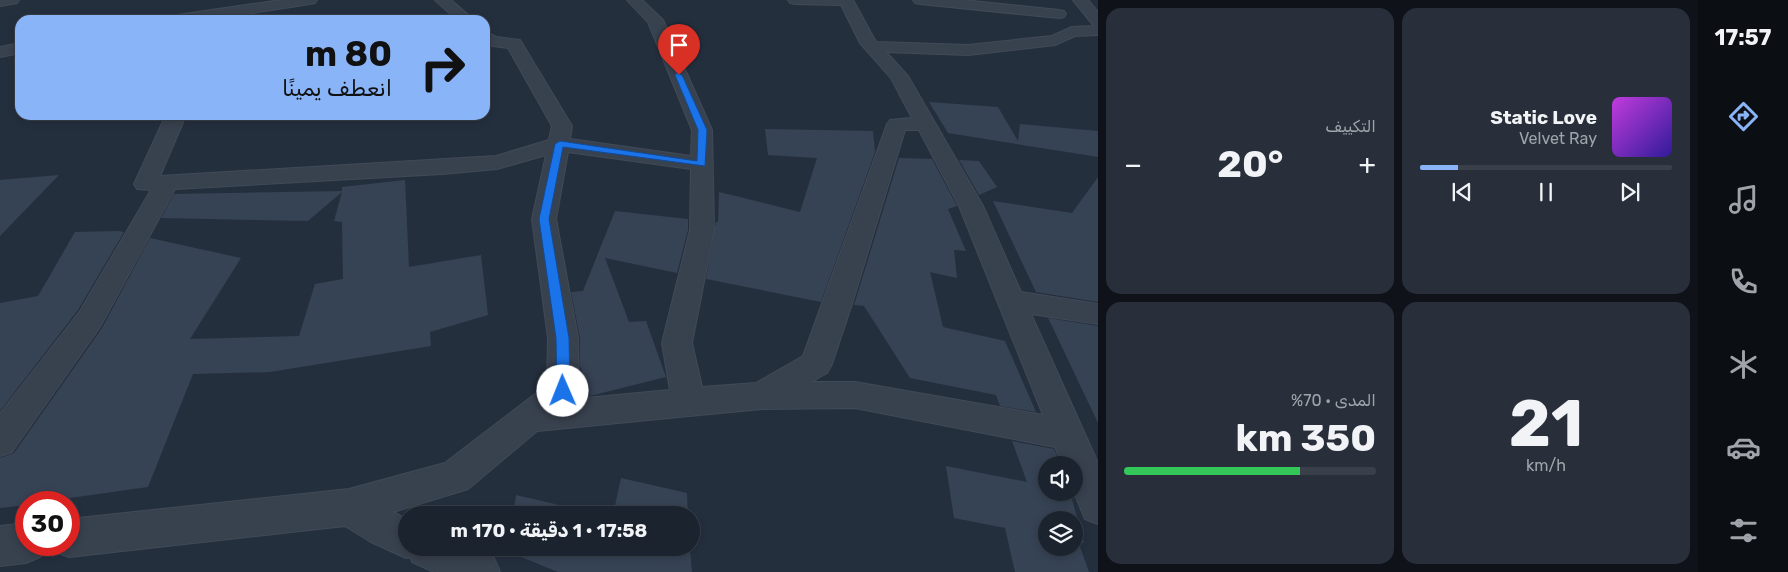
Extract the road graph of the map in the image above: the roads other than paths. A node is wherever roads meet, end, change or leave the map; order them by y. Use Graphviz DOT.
graph roads {
  1 [pos="12,0"];
  2 [pos="310,0"];
  3 [pos="442,0"];
  4 [pos="634,0"];
  5 [pos="795,0"];
  6 [pos="847,0"];
  7 [pos="920,0"];
  8 [pos="1023,0"];
  9 [pos="0,2"];
  10 [pos="1089,5"];
  11 [pos="1059,14"];
  12 [pos="223,15"];
  13 [pos="460,15"];
  14 [pos="1098,22"];
  15 [pos="1098,29"];
  16 [pos="490,40"];
  17 [pos="871,46"];
  18 [pos="15,49"];
  19 [pos="518,50"];
  20 [pos="0,52"];
  21 [pos="490,54"];
  22 [pos="174,120"];
  23 [pos="926,124"];
  24 [pos="560,144"];
  25 [pos="702,164"];
  26 [pos="167,183"];
  27 [pos="1012,301"];
  28 [pos="1098,314"];
  29 [pos="762,396"];
  30 [pos="689,402"];
  31 [pos="528,418"];
  32 [pos="1068,434"];
  33 [pos="0,441"];
  34 [pos="1098,506"];
  35 [pos="349,507"];
  36 [pos="398,535"];
  37 [pos="80,537"];
  38 [pos="15,544"];
  39 [pos="0,546"];
  40 [pos="444,556"];
  41 [pos="480,572"];
  1 -- 9 [label="street"];
  2 -- 12 [label="street"];
  3 -- 13 [label="street"];
  4 -- 25 [label="street"];
  5 -- 6 [label="street"];
  6 -- 17 [label="street"];
  7 -- 11 [label="street"];
  8 -- 11 [label="street"];
  10 -- 14 [label="street"];
  11 -- 15 [label="street"];
  15 -- 17 [label="street"];
  16 -- 19 [label="street"];
  17 -- 23 [label="street"];
  18 -- 20 [label="street"];
  19 -- 21 [label="street"];
  19 -- 24 [label="street"];
  22 -- 26 [label="street"];
  23 -- 27 [label="street"];
  23 -- 29 [label="street"];
  24 -- 25 [label="street"];
  24 -- 26 [label="street"];
  24 -- 31 [label="street"];
  25 -- 30 [label="street"];
  26 -- 33 [label="street"];
  27 -- 28 [label="street"];
  27 -- 32 [label="street"];
  29 -- 30 [label="street"];
  29 -- 32 [label="street"];
  30 -- 31 [label="street"];
  31 -- 35 [label="street"];
  32 -- 34 [label="street"];
  35 -- 36 [label="street"];
  35 -- 37 [label="street"];
  38 -- 39 [label="street"];
  40 -- 41 [label="street"];
}
